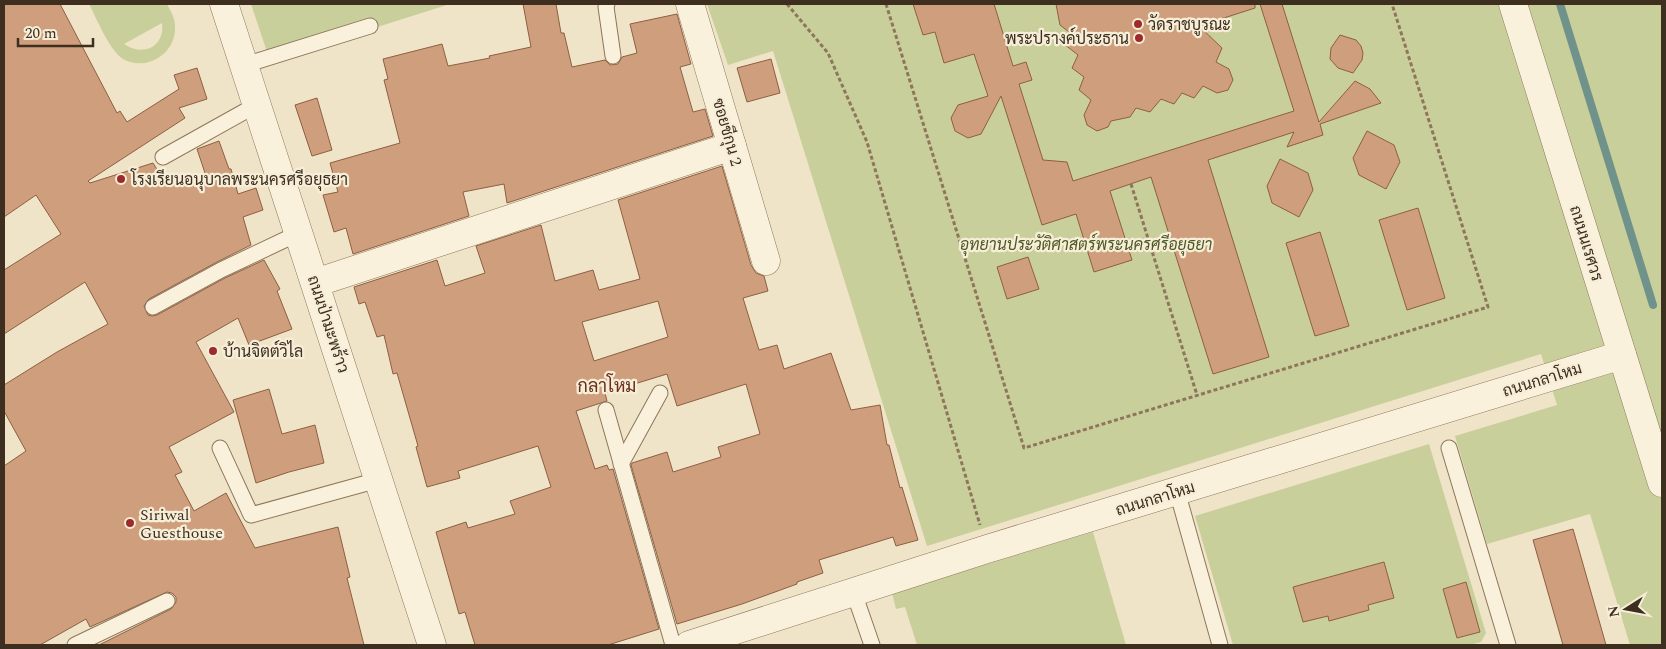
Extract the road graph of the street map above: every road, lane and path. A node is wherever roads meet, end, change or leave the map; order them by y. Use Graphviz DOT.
graph roads {
  1 [pos="224,4"];
  2 [pos="607,4"];
  3 [pos="690,4"];
  4 [pos="787,4"];
  5 [pos="886,4"];
  6 [pos="1392,4"];
  7 [pos="1513,4"];
  8 [pos="370,26"];
  9 [pos="612,56"];
  10 [pos="245,66"];
  11 [pos="258,104"];
  12 [pos="732,146"];
  13 [pos="162,157"];
  14 [pos="1131,184"];
  15 [pos="299,233"];
  16 [pos="766,261"];
  17 [pos="315,283"];
  18 [pos="153,307"];
  19 [pos="1622,354"];
  20 [pos="660,393"];
  21 [pos="1197,395"];
  22 [pos="606,410"];
  23 [pos="220,448"];
  24 [pos="1449,448"];
  25 [pos="621,464"];
  26 [pos="378,480"];
  27 [pos="1662,483"];
  28 [pos="1177,491"];
  29 [pos="987,550"];
  30 [pos="854,593"];
  31 [pos="168,601"];
  32 [pos="75,645"];
  33 [pos="432,645"];
  34 [pos="674,645"];
  35 [pos="689,645"];
  36 [pos="872,645"];
  37 [pos="1220,645"];
  38 [pos="1508,645"];
  1 -- 10 [label="street, ถนนป่ามะพร้าว"];
  2 -- 9 [label="lane"];
  3 -- 12 [label="street, ซอยชีกุน 2"];
  4 -- 29 [label="path"];
  5 -- 21 [label="path"];
  6 -- 21 [label="path"];
  7 -- 19 [label="street, ถนนนเรศวร"];
  8 -- 10 [label="lane"];
  10 -- 11 [label="street, ถนนป่ามะพร้าว"];
  11 -- 13 [label="lane"];
  11 -- 15 [label="street, ถนนป่ามะพร้าว"];
  12 -- 16 [label="street, ซอยชีกุน 2"];
  12 -- 17 [label="street"];
  14 -- 21 [label="path"];
  15 -- 17 [label="street, ถนนป่ามะพร้าว"];
  15 -- 18 [label="lane"];
  17 -- 26 [label="street, ถนนป่ามะพร้าว"];
  19 -- 27 [label="street, ถนนนเรศวร"];
  19 -- 28 [label="street, ถนนกลาโหม"];
  20 -- 25 [label="lane"];
  22 -- 25 [label="lane"];
  23 -- 26 [label="lane"];
  24 -- 38 [label="lane"];
  25 -- 34 [label="lane"];
  26 -- 33 [label="street, ถนนป่ามะพร้าว"];
  28 -- 29 [label="street, ถนนกลาโหม"];
  28 -- 37 [label="lane"];
  29 -- 30 [label="street, ถนนกลาโหม"];
  30 -- 35 [label="street, ถนนกลาโหม"];
  30 -- 36 [label="lane"];
  31 -- 32 [label="lane"];
}
